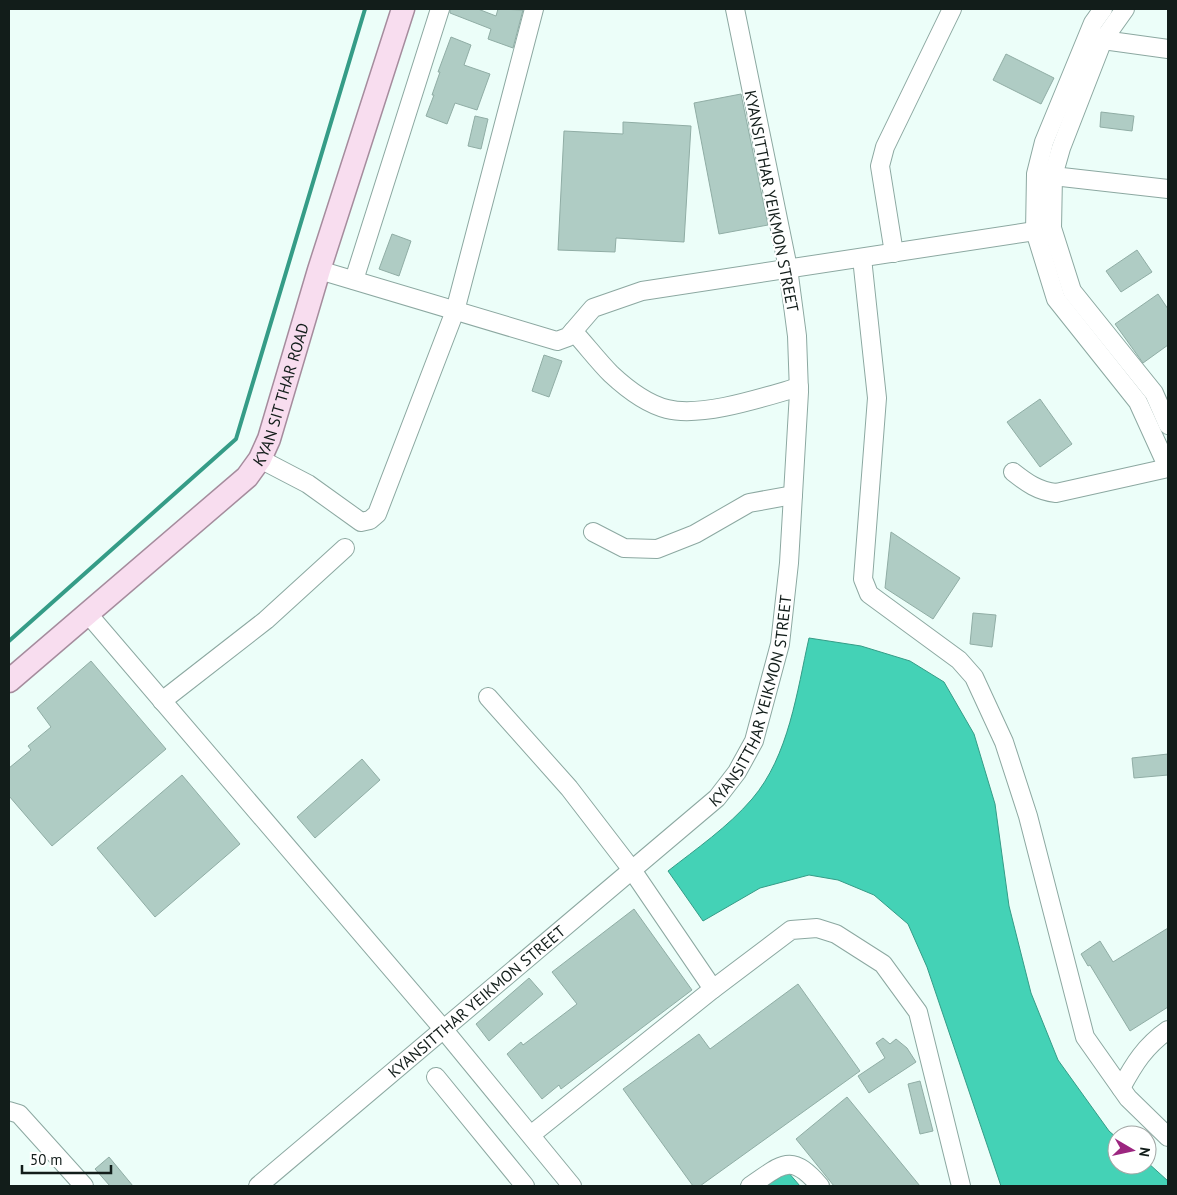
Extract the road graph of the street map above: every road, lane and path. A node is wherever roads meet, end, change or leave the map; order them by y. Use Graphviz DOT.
graph roads {
  1 [pos="403,9"];
  2 [pos="440,9"];
  3 [pos="534,9"];
  4 [pos="734,9"];
  5 [pos="952,9"];
  6 [pos="1103,9"];
  7 [pos="1124,9"];
  8 [pos="1103,40"];
  9 [pos="1168,49"];
  10 [pos="1053,176"];
  11 [pos="1168,189"];
  12 [pos="1035,231"];
  13 [pos="894,253"];
  14 [pos="862,258"];
  15 [pos="788,268"];
  16 [pos="319,270"];
  17 [pos="354,280"];
  18 [pos="454,311"];
  19 [pos="573,331"];
  20 [pos="799,387"];
  21 [pos="1168,425"];
  22 [pos="260,459"];
  23 [pos="1168,468"];
  24 [pos="1012,472"];
  25 [pos="793,495"];
  26 [pos="593,532"];
  27 [pos="345,548"];
  28 [pos="88,614"];
  29 [pos="9,681"];
  30 [pos="488,696"];
  31 [pos="162,701"];
  32 [pos="632,870"];
  33 [pos="713,989"];
  34 [pos="444,1030"];
  35 [pos="1168,1030"];
  36 [pos="436,1076"];
  37 [pos="1121,1088"];
  38 [pos="9,1111"];
  39 [pos="532,1134"];
  40 [pos="1168,1137"];
  41 [pos="84,1186"];
  42 [pos="258,1186"];
  43 [pos="525,1186"];
  44 [pos="572,1186"];
  45 [pos="750,1186"];
  46 [pos="820,1186"];
  47 [pos="961,1186"];
  1 -- 16 [label="main road, KYAN SIT THAR ROAD"];
  2 -- 17 [label="street"];
  3 -- 18 [label="street"];
  4 -- 15 [label="street, KYANSITTHAR YEIKMON STREET"];
  5 -- 13 [label="street"];
  6 -- 12 [label="street"];
  7 -- 8 [label="street"];
  8 -- 9 [label="street"];
  8 -- 10 [label="street"];
  10 -- 11 [label="street"];
  10 -- 21 [label="street"];
  12 -- 13 [label="street"];
  12 -- 23 [label="street"];
  13 -- 14 [label="street"];
  14 -- 15 [label="street"];
  14 -- 37 [label="street"];
  15 -- 19 [label="street"];
  15 -- 20 [label="street, KYANSITTHAR YEIKMON STREET"];
  16 -- 17 [label="street"];
  16 -- 22 [label="main road, KYAN SIT THAR ROAD"];
  17 -- 18 [label="street"];
  18 -- 19 [label="street"];
  18 -- 22 [label="street"];
  19 -- 20 [label="street"];
  20 -- 25 [label="street, KYANSITTHAR YEIKMON STREET"];
  22 -- 28 [label="main road, KYAN SIT THAR ROAD"];
  23 -- 24 [label="street"];
  25 -- 26 [label="street"];
  25 -- 32 [label="street, KYANSITTHAR YEIKMON STREET"];
  27 -- 31 [label="street"];
  28 -- 29 [label="main road, KYAN SIT THAR ROAD"];
  28 -- 31 [label="street"];
  30 -- 32 [label="street"];
  31 -- 34 [label="street"];
  32 -- 33 [label="street"];
  32 -- 34 [label="street, KYANSITTHAR YEIKMON STREET"];
  33 -- 39 [label="street"];
  33 -- 47 [label="street"];
  34 -- 39 [label="street"];
  34 -- 42 [label="street, KYANSITTHAR YEIKMON STREET"];
  35 -- 37 [label="street"];
  36 -- 43 [label="street"];
  37 -- 40 [label="street"];
  38 -- 41 [label="street"];
  39 -- 44 [label="street"];
  45 -- 46 [label="street"];
}
